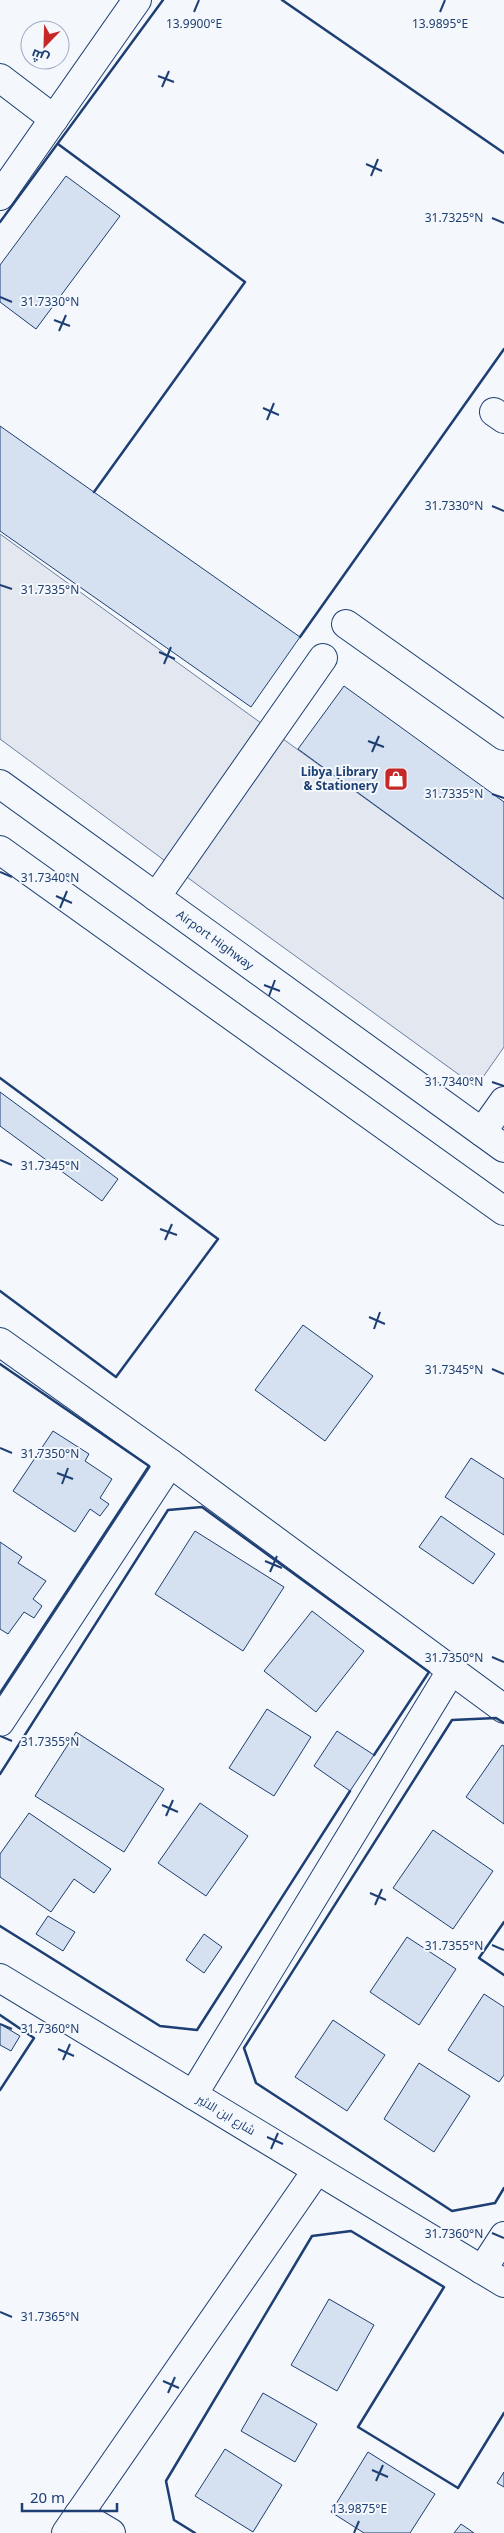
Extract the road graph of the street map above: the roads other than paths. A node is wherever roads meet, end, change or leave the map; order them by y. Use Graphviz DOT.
graph roads {
  1 [pos="137,0"];
  2 [pos="0,78"];
  3 [pos="54,119"];
  4 [pos="0,196"];
  5 [pos="346,624"];
  6 [pos="322,658"];
  7 [pos="504,736"];
  8 [pos="0,784"];
  9 [pos="0,850"];
  10 [pos="156,897"];
  11 [pos="504,1101"];
  12 [pos="482,1132"];
  13 [pos="504,1148"];
  14 [pos="504,1211"];
  15 [pos="0,1342"];
  16 [pos="170,1463"];
  17 [pos="451,1671"];
  18 [pos="504,1710"];
  19 [pos="0,1722"];
  20 [pos="0,1978"];
  21 [pos="193,2095"];
  22 [pos="317,2170"];
  23 [pos="504,2236"];
  24 [pos="493,2276"];
  25 [pos="73,2523"];
  26 [pos="111,2533"];
  1 -- 3 [label="main road"];
  2 -- 3 [label="main road"];
  3 -- 4 [label="main road"];
  5 -- 7 [label="main road"];
  6 -- 10 [label="main road"];
  8 -- 10 [label="main road, Airport Highway"];
  9 -- 14 [label="main road"];
  10 -- 12 [label="main road, Airport Highway"];
  11 -- 12 [label="main road"];
  12 -- 13 [label="main road, Airport Highway"];
  15 -- 16 [label="main road"];
  16 -- 17 [label="main road"];
  16 -- 19 [label="main road"];
  17 -- 18 [label="main road"];
  17 -- 21 [label="main road"];
  20 -- 21 [label="main road, شارع ابن الاثير"];
  21 -- 22 [label="main road, شارع ابن الاثير"];
  22 -- 24 [label="main road, شارع ابن الاثير"];
  22 -- 25 [label="main road"];
  23 -- 24 [label="main road"];
  25 -- 26 [label="main road"];
}
